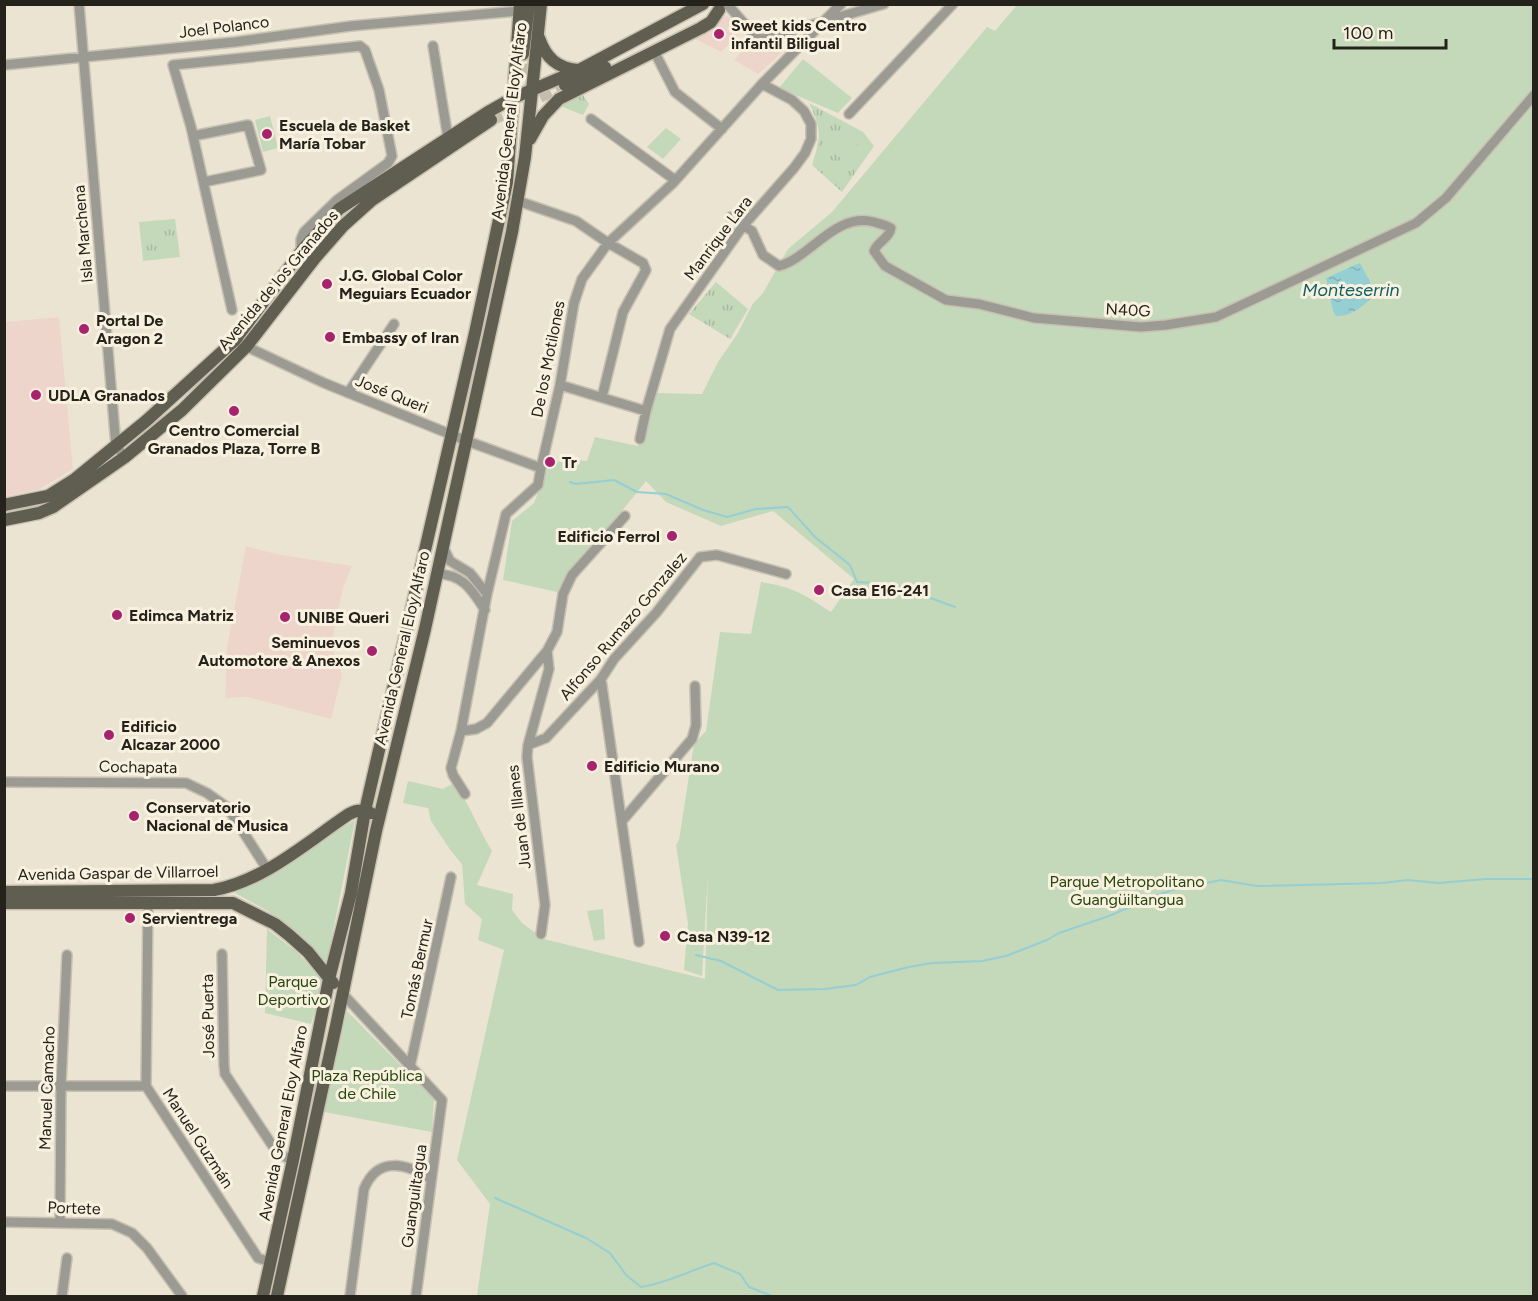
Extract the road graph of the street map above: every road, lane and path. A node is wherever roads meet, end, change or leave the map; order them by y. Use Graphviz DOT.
graph roads {
  1 [pos="79,4"];
  2 [pos="534,4"];
  3 [pos="541,4"];
  4 [pos="703,4"];
  5 [pos="841,4"];
  6 [pos="884,4"];
  7 [pos="953,4"];
  8 [pos="724,6"];
  9 [pos="522,7"];
  10 [pos="825,21"];
  11 [pos="537,35"];
  12 [pos="433,46"];
  13 [pos="654,51"];
  14 [pos="83,57"];
  15 [pos="523,64"];
  16 [pos="4,65"];
  17 [pos="579,70"];
  18 [pos="534,75"];
  19 [pos="762,84"];
  20 [pos="565,86"];
  21 [pos="533,90"];
  22 [pos="1533,95"];
  23 [pos="513,98"];
  24 [pos="849,114"];
  25 [pos="492,118"];
  26 [pos="591,119"];
  27 [pos="722,129"];
  28 [pos="193,136"];
  29 [pos="448,138"];
  30 [pos="511,142"];
  31 [pos="525,157"];
  32 [pos="675,180"];
  33 [pos="204,182"];
  34 [pos="518,201"];
  35 [pos="730,217"];
  36 [pos="742,226"];
  37 [pos="608,243"];
  38 [pos="303,249"];
  39 [pos="315,258"];
  40 [pos="232,310"];
  41 [pos="394,324"];
  42 [pos="475,333"];
  43 [pos="490,336"];
  44 [pos="235,340"];
  45 [pos="246,347"];
  46 [pos="560,385"];
  47 [pos="348,393"];
  48 [pos="602,397"];
  49 [pos="646,411"];
  50 [pos="452,434"];
  51 [pos="640,439"];
  52 [pos="467,441"];
  53 [pos="116,446"];
  54 [pos="125,457"];
  55 [pos="541,468"];
  56 [pos="4,505"];
  57 [pos="624,516"];
  58 [pos="4,520"];
  59 [pos="443,547"];
  60 [pos="437,574"];
  61 [pos="786,574"];
  62 [pos="487,594"];
  63 [pos="484,610"];
  64 [pos="547,651"];
  65 [pos="602,679"];
  66 [pos="694,686"];
  67 [pos="461,731"];
  68 [pos="528,745"];
  69 [pos="4,782"];
  70 [pos="465,794"];
  71 [pos="364,811"];
  72 [pos="622,821"];
  73 [pos="376,831"];
  74 [pos="267,869"];
  75 [pos="451,877"];
  76 [pos="232,886"];
  77 [pos="4,892"];
  78 [pos="213,896"];
  79 [pos="4,903"];
  80 [pos="148,903"];
  81 [pos="233,903"];
  82 [pos="541,934"];
  83 [pos="639,942"];
  84 [pos="222,954"];
  85 [pos="68,955"];
  86 [pos="329,979"];
  87 [pos="342,993"];
  88 [pos="410,1067"];
  89 [pos="61,1085"];
  90 [pos="4,1086"];
  91 [pos="146,1086"];
  92 [pos="293,1160"];
  93 [pos="431,1179"];
  94 [pos="4,1222"];
  95 [pos="60,1222"];
  96 [pos="67,1258"];
  97 [pos="272,1262"];
  98 [pos="62,1296"];
  99 [pos="182,1296"];
  100 [pos="263,1296"];
  101 [pos="276,1296"];
  102 [pos="350,1296"];
  103 [pos="416,1296"];
  1 -- 14 [label="street, Isla Marchena"];
  2 -- 18 [label="main road"];
  3 -- 11 [label="main road, Avenida General Eloy Alfaro"];
  4 -- 17 [label="main road, Avenida de los Granados"];
  5 -- 10 [label="street, De los Motilones"];
  6 -- 10 [label="street"];
  7 -- 24 [label="street"];
  8 -- 10 [label="street"];
  8 -- 13 [label="main road"];
  8 -- 20 [label="main road"];
  9 -- 14 [label="street, Joel Polanco"];
  9 -- 15 [label="main road"];
  9 -- 23 [label="main road, Avenida General Eloy Alfaro"];
  10 -- 19 [label="street, De los Motilones"];
  11 -- 17 [label="main road"];
  11 -- 18 [label="main road, Avenida General Eloy Alfaro"];
  12 -- 29 [label="street"];
  13 -- 27 [label="street"];
  13 -- 31 [label="main road"];
  14 -- 16 [label="street, Joel Polanco"];
  14 -- 53 [label="street, Isla Marchena"];
  17 -- 21 [label="main road, Avenida de los Granados"];
  18 -- 21 [label="main road, Avenida General Eloy Alfaro"];
  19 -- 27 [label="street, De los Motilones"];
  19 -- 36 [label="street, Manrique Lara"];
  21 -- 23 [label="main road, Avenida de los Granados"];
  21 -- 31 [label="main road, Avenida General Eloy Alfaro"];
  22 -- 36 [label="street, N40G"];
  23 -- 25 [label="main road, Avenida de los Granados"];
  23 -- 30 [label="main road, Avenida General Eloy Alfaro"];
  25 -- 29 [label="main road, Avenida de los Granados"];
  25 -- 30 [label="main road"];
  25 -- 39 [label="main road, Avenida de los Granados"];
  26 -- 32 [label="street"];
  27 -- 32 [label="street, De los Motilones"];
  28 -- 33 [label="street"];
  28 -- 33 [label="street"];
  28 -- 38 [label="street"];
  29 -- 38 [label="main road, Avenida de los Granados"];
  30 -- 42 [label="main road, Avenida General Eloy Alfaro"];
  31 -- 34 [label="main road, Avenida General Eloy Alfaro"];
  32 -- 37 [label="street, De los Motilones"];
  33 -- 40 [label="street"];
  34 -- 37 [label="street"];
  34 -- 43 [label="main road, Avenida General Eloy Alfaro"];
  35 -- 36 [label="street"];
  36 -- 49 [label="street, Manrique Lara"];
  37 -- 46 [label="street, De los Motilones"];
  37 -- 48 [label="street"];
  38 -- 39 [label="street"];
  38 -- 44 [label="main road, Avenida de los Granados"];
  39 -- 45 [label="main road, Avenida de los Granados"];
  41 -- 47 [label="street"];
  42 -- 43 [label="main road"];
  42 -- 50 [label="main road, Avenida General Eloy Alfaro"];
  43 -- 52 [label="main road, Avenida General Eloy Alfaro"];
  44 -- 45 [label="street, José Queri"];
  44 -- 53 [label="main road, Avenida de los Granados"];
  45 -- 47 [label="street, José Queri"];
  45 -- 54 [label="main road, Avenida de los Granados"];
  46 -- 48 [label="street"];
  46 -- 55 [label="street, De los Motilones"];
  47 -- 50 [label="street, José Queri"];
  48 -- 49 [label="street"];
  49 -- 51 [label="street, Manrique Lara"];
  50 -- 52 [label="street, José Queri"];
  50 -- 71 [label="main road, Avenida General Eloy Alfaro"];
  52 -- 55 [label="street, José Queri"];
  52 -- 59 [label="main road, Avenida General Eloy Alfaro"];
  53 -- 54 [label="street"];
  53 -- 56 [label="main road, Avenida de los Granados"];
  54 -- 58 [label="main road, Avenida de los Granados"];
  55 -- 62 [label="street, De los Motilones"];
  57 -- 64 [label="street, Juan de Illanes"];
  59 -- 60 [label="main road, Avenida General Eloy Alfaro"];
  59 -- 62 [label="street"];
  60 -- 63 [label="street"];
  60 -- 73 [label="main road, Avenida General Eloy Alfaro"];
  61 -- 65 [label="street, Alfonso Rumazo Gonzalez"];
  62 -- 63 [label="street, De los Motilones"];
  63 -- 67 [label="street, De los Motilones"];
  64 -- 67 [label="street"];
  64 -- 68 [label="street, Juan de Illanes"];
  65 -- 68 [label="street, Alfonso Rumazo Gonzalez"];
  65 -- 72 [label="street"];
  66 -- 72 [label="street"];
  67 -- 70 [label="street, De los Motilones"];
  68 -- 82 [label="street, Juan de Illanes"];
  69 -- 74 [label="street, Cochapata"];
  71 -- 73 [label="main road"];
  71 -- 74 [label="main road, Avenida Gaspar de Villarroel"];
  71 -- 86 [label="main road, Avenida General Eloy Alfaro"];
  72 -- 83 [label="street"];
  73 -- 87 [label="main road, Avenida General Eloy Alfaro"];
  74 -- 76 [label="main road, Avenida Gaspar de Villarroel"];
  75 -- 88 [label="street, Tomás Bermur"];
  76 -- 78 [label="main road, Avenida Gaspar de Villarroel"];
  76 -- 81 [label="main road"];
  77 -- 78 [label="main road, Avenida Gaspar de Villarroel"];
  78 -- 80 [label="main road, Avenida Gaspar de Villarroel"];
  78 -- 81 [label="main road, Avenida Gaspar de Villarroel"];
  79 -- 80 [label="main road, Avenida Gaspar de Villarroel"];
  80 -- 91 [label="street, Manuel Guzmán"];
  81 -- 86 [label="main road, Avenida Gaspar de Villarroel"];
  84 -- 92 [label="street, José Puerta"];
  85 -- 89 [label="street, Manuel Camacho"];
  86 -- 87 [label="main road, Avenida Gaspar de Villarroel"];
  86 -- 92 [label="main road, Avenida General Eloy Alfaro"];
  87 -- 88 [label="street"];
  87 -- 101 [label="main road, Avenida General Eloy Alfaro"];
  88 -- 93 [label="street, Guanguiltagua"];
  89 -- 90 [label="street"];
  89 -- 91 [label="street"];
  89 -- 95 [label="street, Manuel Camacho"];
  91 -- 97 [label="street, Manuel Guzmán"];
  92 -- 97 [label="main road, Avenida General Eloy Alfaro"];
  93 -- 102 [label="street"];
  93 -- 103 [label="street, Guanguiltagua"];
  94 -- 95 [label="street, Portete"];
  95 -- 99 [label="street, Portete"];
  96 -- 98 [label="street"];
  97 -- 100 [label="main road, Avenida General Eloy Alfaro"];
}
